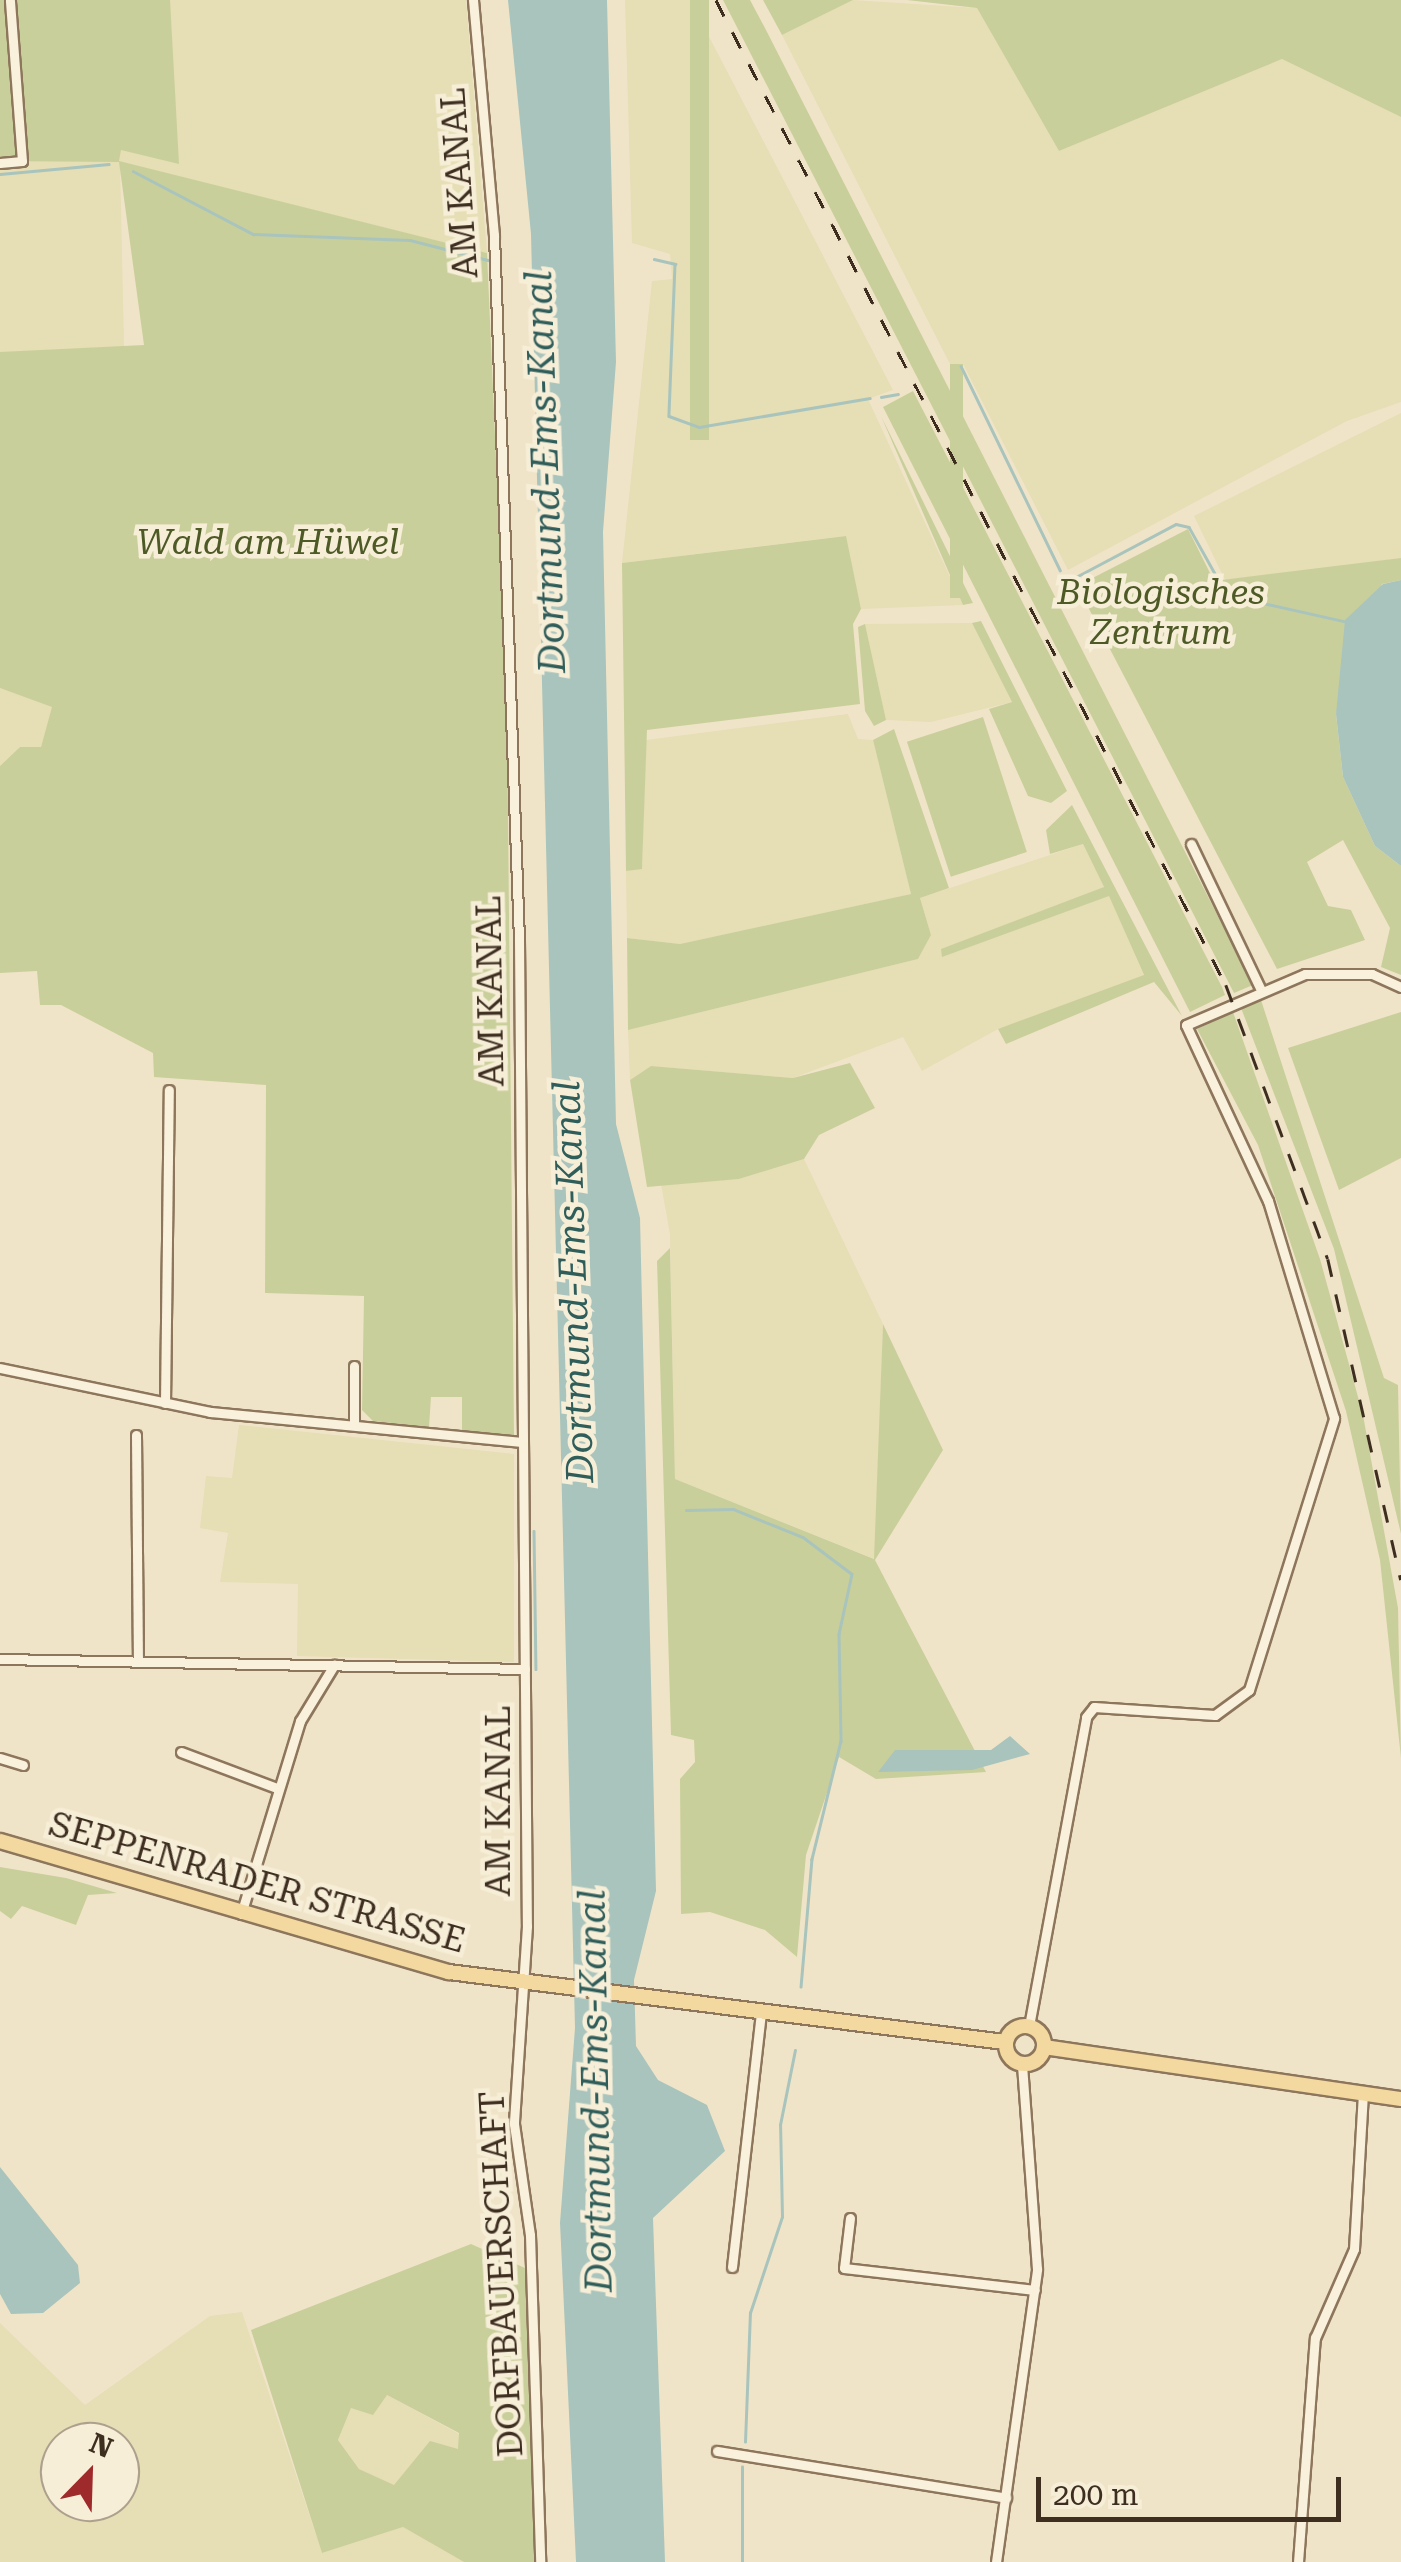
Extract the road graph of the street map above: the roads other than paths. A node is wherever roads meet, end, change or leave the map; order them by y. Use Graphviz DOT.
graph roads {
  1 [pos="10,0"];
  2 [pos="473,0"];
  3 [pos="0,163"];
  4 [pos="1191,844"];
  5 [pos="1401,987"];
  6 [pos="1261,990"];
  7 [pos="169,1090"];
  8 [pos="354,1366"];
  9 [pos="0,1368"];
  10 [pos="165,1403"];
  11 [pos="354,1425"];
  12 [pos="136,1436"];
  13 [pos="523,1442"];
  14 [pos="0,1659"];
  15 [pos="138,1660"];
  16 [pos="334,1665"];
  17 [pos="525,1668"];
  18 [pos="181,1752"];
  19 [pos="0,1758"];
  20 [pos="23,1765"];
  21 [pos="277,1788"];
  22 [pos="0,1841"];
  23 [pos="241,1914"];
  24 [pos="524,1982"];
  25 [pos="761,2010"];
  26 [pos="1029,2026"];
  27 [pos="1005,2042"];
  28 [pos="1044,2047"];
  29 [pos="1022,2064"];
  30 [pos="1364,2094"];
  31 [pos="1401,2099"];
  32 [pos="850,2218"];
  33 [pos="732,2268"];
  34 [pos="1035,2290"];
  35 [pos="718,2451"];
  36 [pos="1006,2498"];
  37 [pos="540,2562"];
  38 [pos="996,2562"];
  39 [pos="1298,2562"];
  1 -- 3 [label="street"];
  2 -- 13 [label="street, AM KANAL"];
  4 -- 6 [label="street"];
  5 -- 6 [label="street"];
  6 -- 26 [label="street"];
  7 -- 10 [label="street"];
  8 -- 11 [label="street"];
  9 -- 10 [label="street"];
  10 -- 11 [label="street"];
  11 -- 13 [label="street"];
  12 -- 15 [label="street"];
  13 -- 17 [label="street, AM KANAL"];
  14 -- 15 [label="street"];
  15 -- 16 [label="street"];
  16 -- 17 [label="street"];
  16 -- 21 [label="street"];
  17 -- 24 [label="street, AM KANAL"];
  18 -- 21 [label="street"];
  19 -- 20 [label="street"];
  21 -- 23 [label="street"];
  22 -- 23 [label="main road, SEPPENRADER STRASSE"];
  23 -- 24 [label="main road, SEPPENRADER STRASSE"];
  24 -- 25 [label="main road, SEPPENRADER STRASSE"];
  24 -- 37 [label="street, DORFBAUERSCHAFT"];
  25 -- 27 [label="main road"];
  25 -- 33 [label="street"];
  26 -- 27 [label="main road"];
  26 -- 28 [label="main road"];
  27 -- 29 [label="main road"];
  28 -- 29 [label="main road"];
  28 -- 30 [label="main road"];
  29 -- 34 [label="street"];
  30 -- 31 [label="main road"];
  30 -- 39 [label="street"];
  32 -- 34 [label="street"];
  34 -- 36 [label="street"];
  35 -- 36 [label="street"];
  36 -- 38 [label="street"];
}
